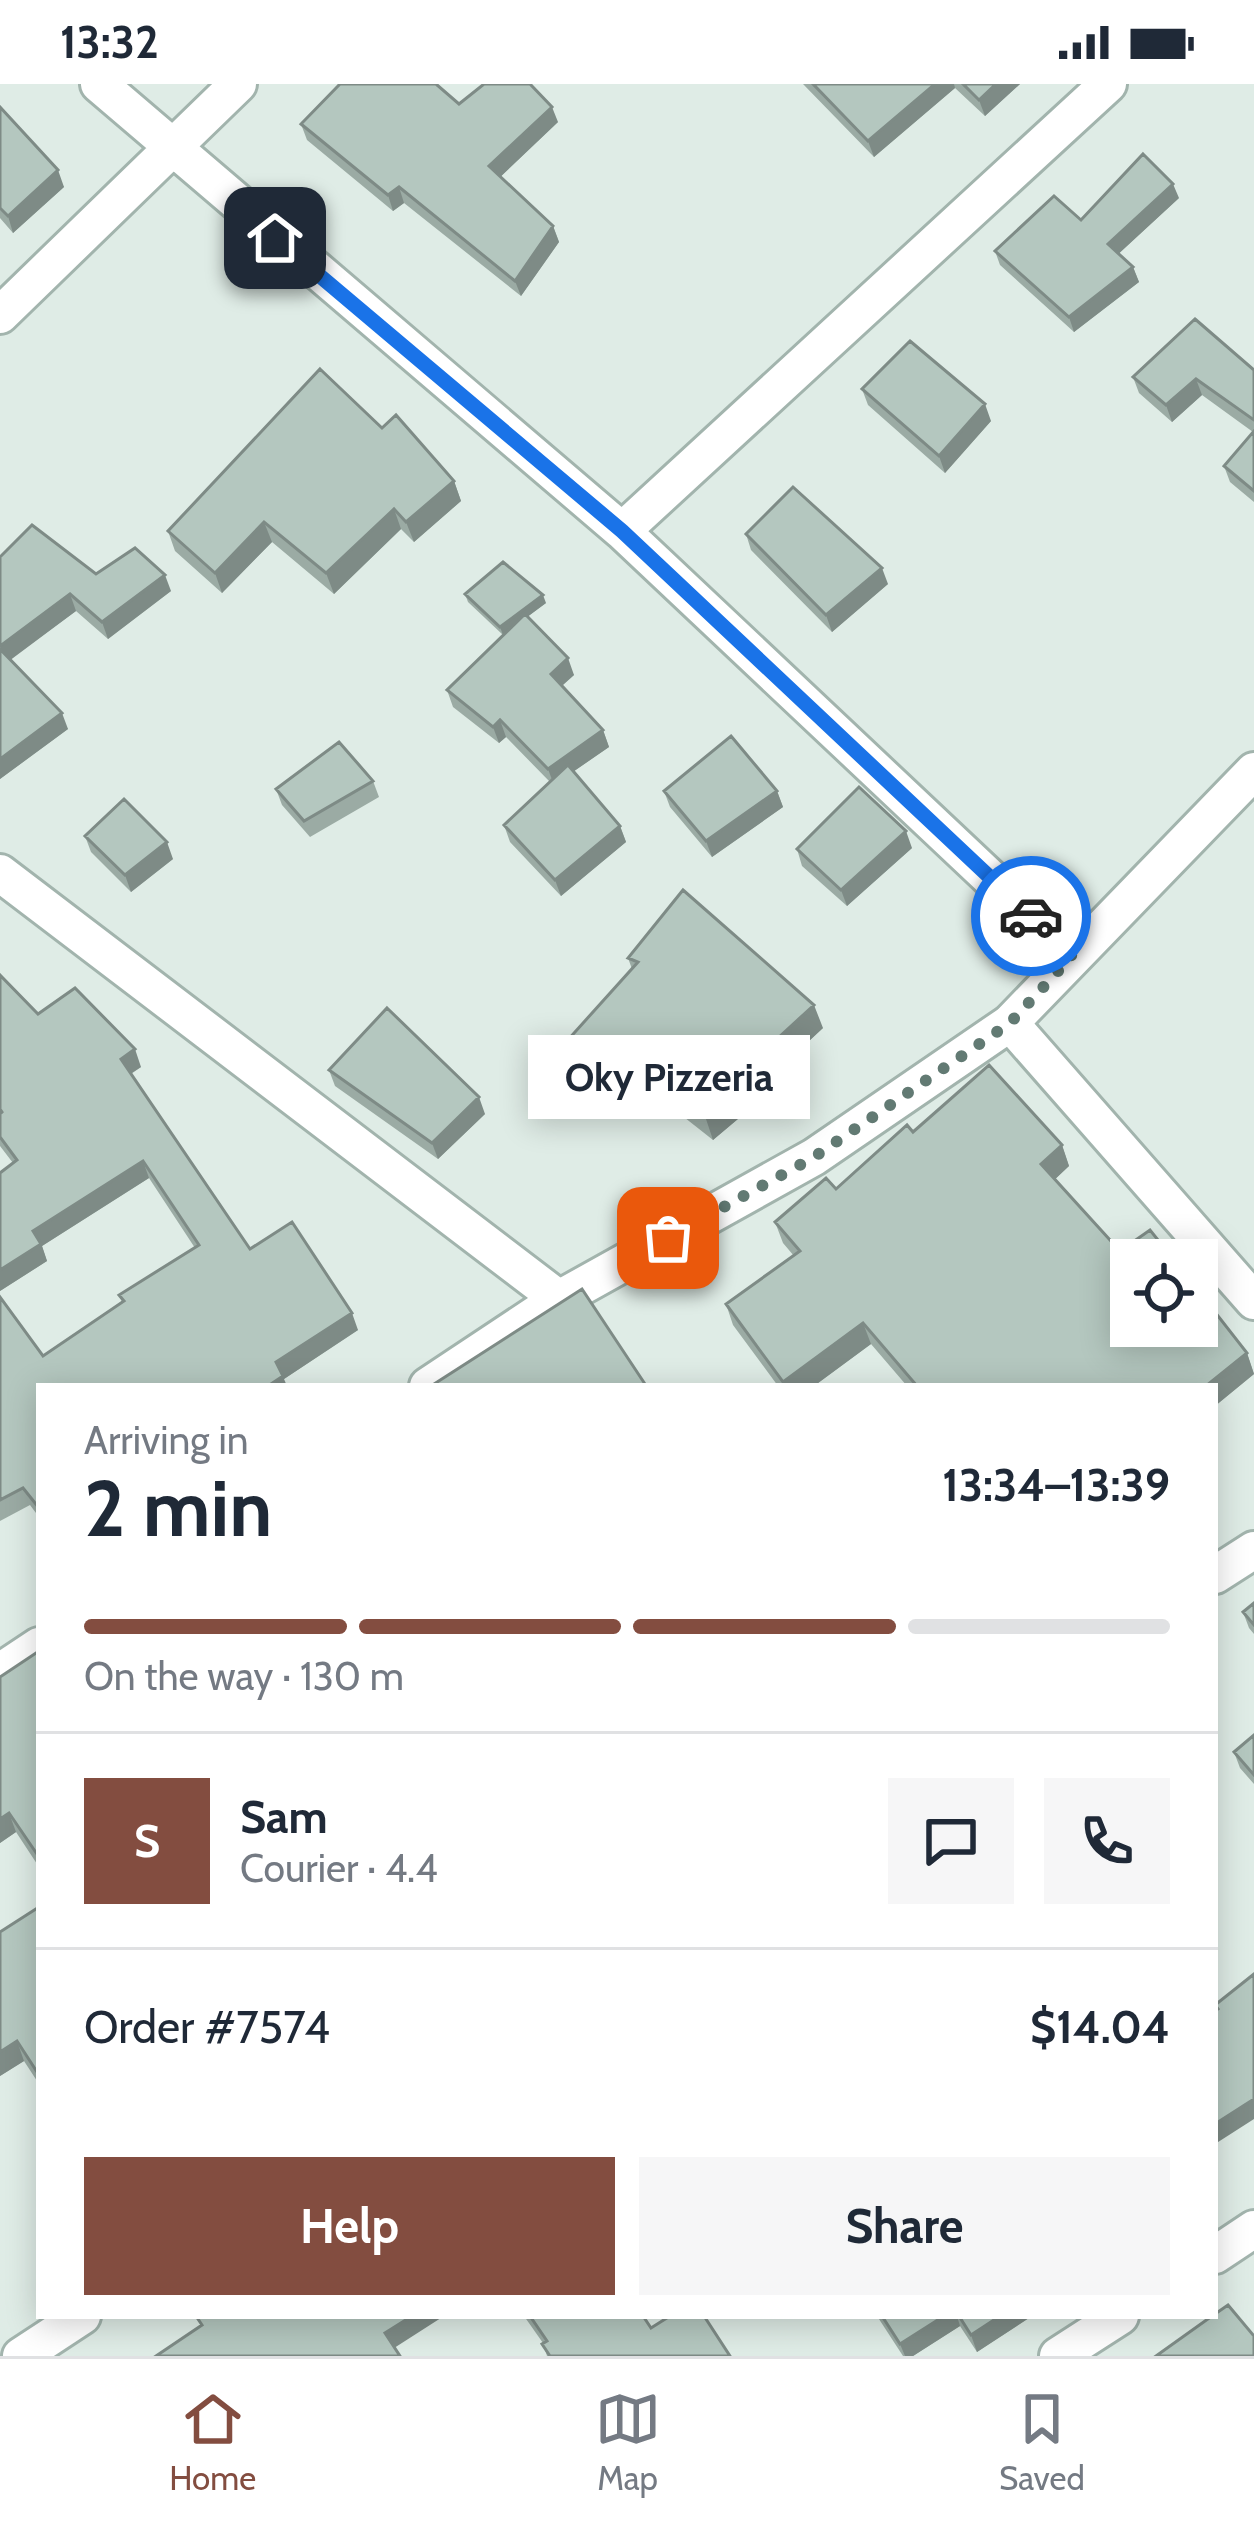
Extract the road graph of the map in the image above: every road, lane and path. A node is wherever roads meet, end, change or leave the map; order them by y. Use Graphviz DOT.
graph roads {
  1 [pos="99,84"];
  2 [pos="238,84"];
  3 [pos="1108,84"];
  4 [pos="170,150"];
  5 [pos="0,315"];
  6 [pos="622,531"];
  7 [pos="1254,771"];
  8 [pos="0,873"];
  9 [pos="1072,956"];
  10 [pos="1010,1023"];
  11 [pos="559,1298"];
  12 [pos="1254,1301"];
  13 [pos="432,1383"];
  14 [pos="1254,1550"];
  15 [pos="1218,1574"];
  16 [pos="36,1648"];
  17 [pos="0,1672"];
  18 [pos="1254,2229"];
  19 [pos="1218,2252"];
  20 [pos="77,2319"];
  21 [pos="1115,2319"];
  22 [pos="21,2356"];
  23 [pos="1058,2356"];
  1 -- 4 [label="street"];
  2 -- 4 [label="street"];
  3 -- 6 [label="street"];
  4 -- 5 [label="street"];
  4 -- 6 [label="street"];
  6 -- 9 [label="street"];
  7 -- 9 [label="street"];
  8 -- 11 [label="street"];
  9 -- 10 [label="street"];
  10 -- 11 [label="street"];
  10 -- 12 [label="street"];
  11 -- 13 [label="street"];
  14 -- 15 [label="street"];
  16 -- 17 [label="street"];
  18 -- 19 [label="street"];
  20 -- 22 [label="street"];
  21 -- 23 [label="street"];
}
